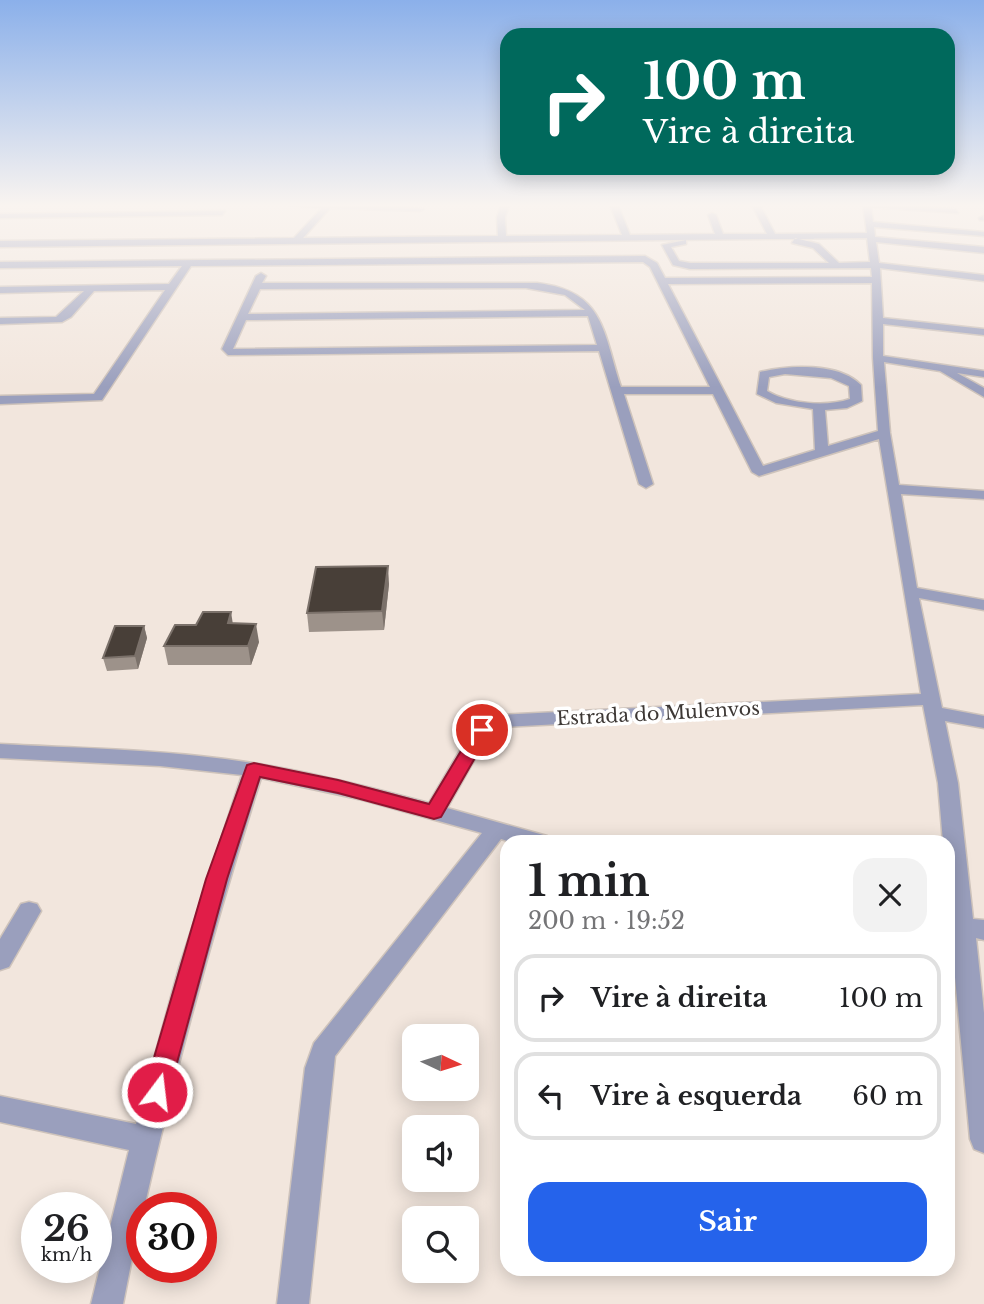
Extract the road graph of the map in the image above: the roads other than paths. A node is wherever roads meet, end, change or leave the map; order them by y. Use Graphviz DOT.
graph roads {
  1 [pos="186,266"];
  2 [pos="265,266"];
  3 [pos="654,266"];
  4 [pos="744,266"];
  5 [pos="874,266"];
  6 [pos="946,266"];
  7 [pos="984,278"];
  8 [pos="662,281"];
  9 [pos="256,286"];
  10 [pos="92,288"];
  11 [pos="172,288"];
  12 [pos="0,290"];
  13 [pos="592,313"];
  14 [pos="242,317"];
  15 [pos="0,321"];
  16 [pos="879,321"];
  17 [pos="984,332"];
  18 [pos="603,348"];
  19 [pos="878,358"];
  20 [pos="937,366"];
  21 [pos="984,374"];
  22 [pos="719,390"];
  23 [pos="617,391"];
  24 [pos="984,393"];
  25 [pos="0,400"];
  26 [pos="819,406"];
  27 [pos="884,433"];
  28 [pos="822,452"];
  29 [pos="646,484"];
  30 [pos="893,489"];
  31 [pos="984,495"];
  32 [pos="910,591"];
  33 [pos="984,605"];
  34 [pos="932,706"];
  35 [pos="984,722"];
  36 [pos="0,751"];
  37 [pos="254,770"];
  38 [pos="434,812"];
  39 [pos="497,830"];
  40 [pos="514,835"];
  41 [pos="954,835"];
  42 [pos="955,842"];
  43 [pos="29,911"];
  44 [pos="965,927"];
  45 [pos="0,960"];
  46 [pos="0,1109"];
  47 [pos="984,1132"];
  48 [pos="144,1140"];
  49 [pos="107,1304"];
  50 [pos="293,1304"];
  1 -- 11 [label="street"];
  2 -- 9 [label="street"];
  3 -- 8 [label="street"];
  4 -- 8 [label="street"];
  5 -- 16 [label="street"];
  6 -- 7 [label="street"];
  8 -- 22 [label="street"];
  9 -- 13 [label="street"];
  9 -- 14 [label="street"];
  10 -- 11 [label="street"];
  10 -- 12 [label="street"];
  10 -- 15 [label="street"];
  11 -- 25 [label="street"];
  13 -- 14 [label="street"];
  13 -- 18 [label="street"];
  14 -- 18 [label="street"];
  16 -- 17 [label="street"];
  16 -- 19 [label="street"];
  18 -- 23 [label="street"];
  19 -- 20 [label="street"];
  19 -- 27 [label="street"];
  20 -- 21 [label="street"];
  20 -- 24 [label="street"];
  22 -- 23 [label="street"];
  22 -- 28 [label="street"];
  23 -- 29 [label="street"];
  26 -- 26 [label="street"];
  26 -- 28 [label="street"];
  27 -- 28 [label="street"];
  27 -- 30 [label="street"];
  30 -- 31 [label="street"];
  30 -- 32 [label="street"];
  32 -- 33 [label="street"];
  32 -- 34 [label="street"];
  34 -- 35 [label="street, Estrada do Mulenvos"];
  34 -- 38 [label="street, Estrada do Mulenvos"];
  34 -- 41 [label="street"];
  36 -- 37 [label="street"];
  37 -- 38 [label="street"];
  37 -- 48 [label="street"];
  38 -- 39 [label="street"];
  39 -- 40 [label="street"];
  39 -- 50 [label="street"];
  42 -- 44 [label="street"];
  43 -- 45 [label="street"];
  44 -- 47 [label="street"];
  46 -- 48 [label="street"];
  48 -- 49 [label="street"];
}
